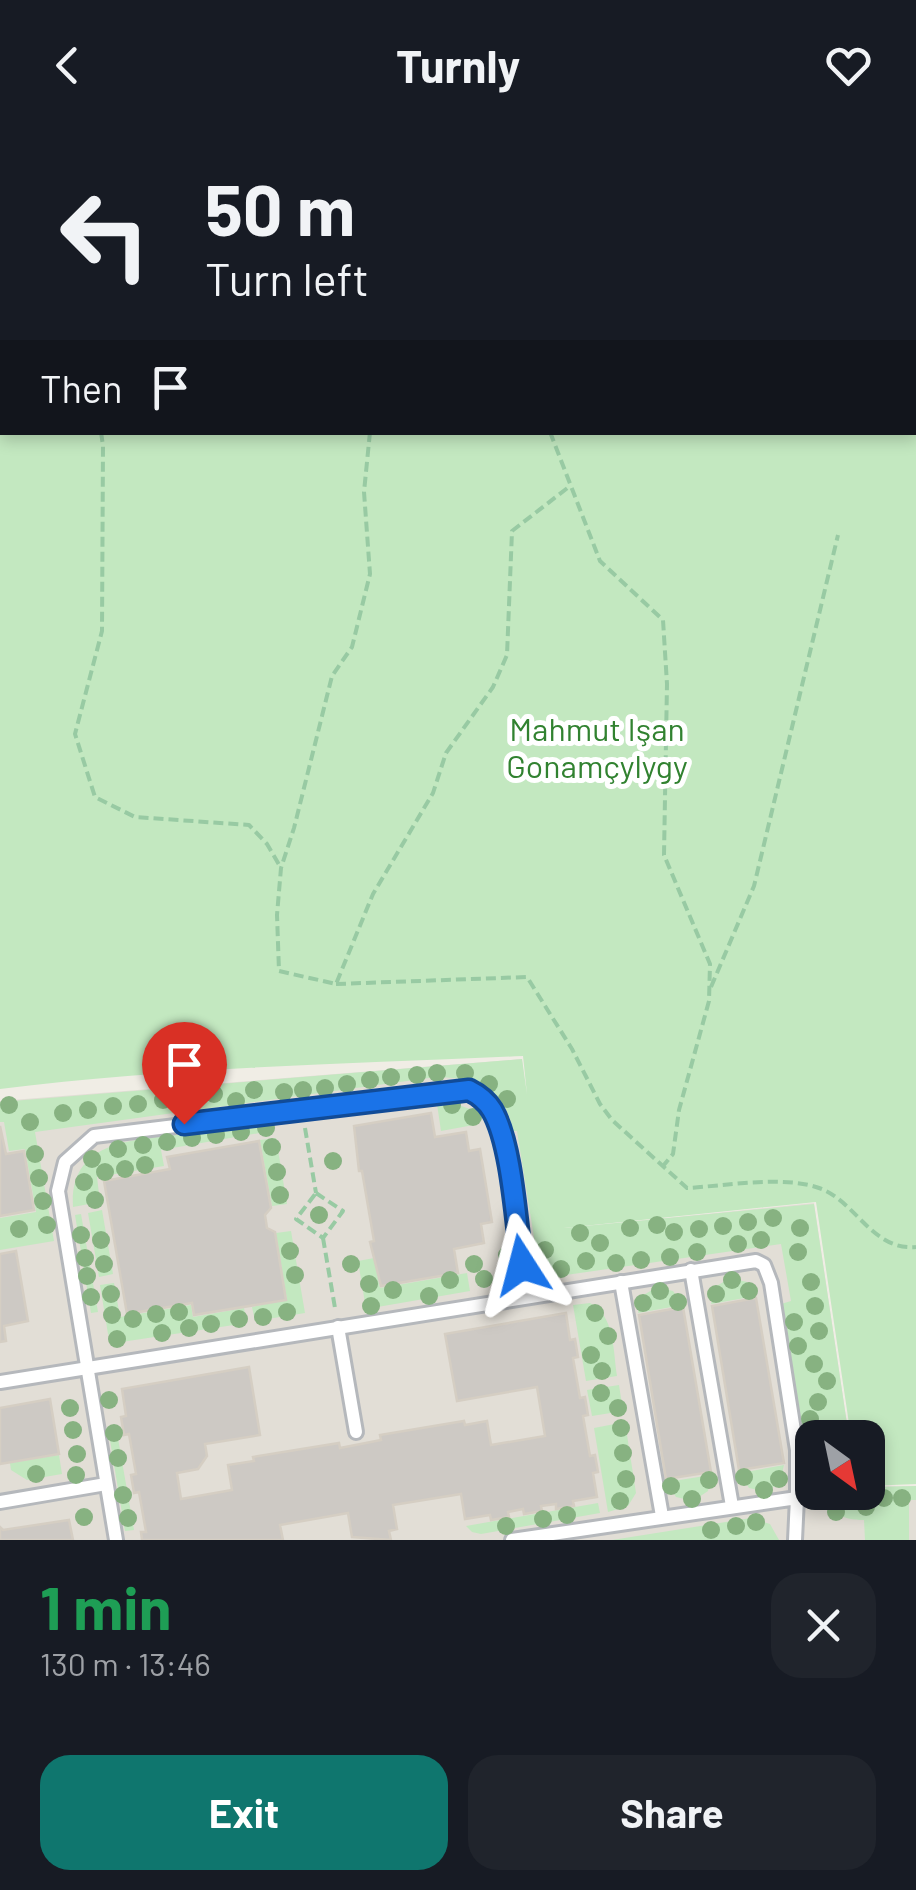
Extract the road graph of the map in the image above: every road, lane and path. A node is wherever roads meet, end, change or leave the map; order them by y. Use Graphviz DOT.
graph roads {
  1 [pos="102,435"];
  2 [pos="370,435"];
  3 [pos="551,435"];
  4 [pos="570,486"];
  5 [pos="838,535"];
  6 [pos="281,868"];
  7 [pos="336,984"];
  8 [pos="709,991"];
  9 [pos="302,1109"];
  10 [pos="662,1166"];
  11 [pos="316,1192"];
  12 [pos="323,1238"];
  13 [pos="916,1247"];
  14 [pos="692,1270"];
  15 [pos="621,1282"];
  16 [pos="527,1297"];
  17 [pos="338,1327"];
  18 [pos="86,1368"];
  19 [pos="0,1382"];
  20 [pos="356,1432"];
  21 [pos="795,1443"];
  22 [pos="106,1484"];
  23 [pos="795,1498"];
  24 [pos="0,1502"];
  25 [pos="732,1506"];
  26 [pos="796,1510"];
  27 [pos="662,1516"];
  28 [pos="116,1540"];
  29 [pos="512,1540"];
  30 [pos="794,1540"];
  1 -- 6 [label="path"];
  2 -- 6 [label="path"];
  3 -- 4 [label="path"];
  4 -- 7 [label="path"];
  4 -- 8 [label="path"];
  5 -- 8 [label="path"];
  6 -- 7 [label="path"];
  7 -- 10 [label="path"];
  8 -- 10 [label="path"];
  9 -- 11 [label="path"];
  9 -- 16 [label="lane"];
  9 -- 18 [label="lane"];
  10 -- 13 [label="path"];
  11 -- 12 [label="path"];
  11 -- 12 [label="path"];
  12 -- 17 [label="path"];
  14 -- 15 [label="lane"];
  14 -- 21 [label="lane"];
  14 -- 25 [label="lane"];
  15 -- 16 [label="lane"];
  15 -- 27 [label="lane"];
  16 -- 17 [label="lane"];
  17 -- 18 [label="lane"];
  17 -- 20 [label="lane"];
  18 -- 19 [label="lane"];
  18 -- 22 [label="lane"];
  22 -- 24 [label="lane"];
  22 -- 28 [label="lane"];
  23 -- 25 [label="lane"];
  25 -- 27 [label="lane"];
  26 -- 30 [label="lane"];
  27 -- 29 [label="lane"];
}
